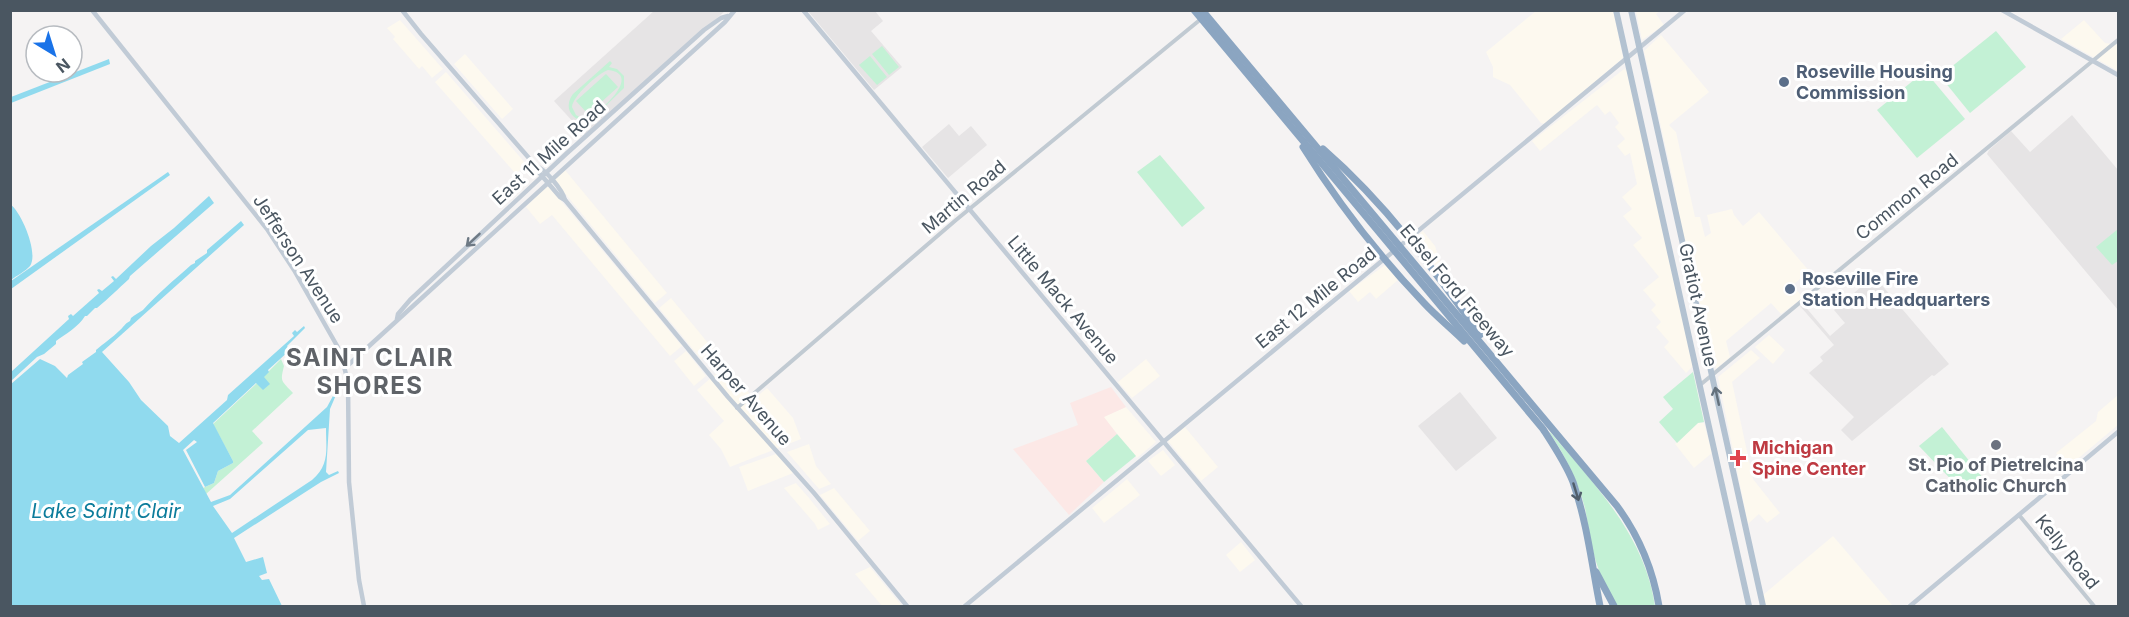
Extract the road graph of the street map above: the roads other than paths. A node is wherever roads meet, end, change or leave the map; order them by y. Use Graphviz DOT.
graph roads {
  1 [pos="92,10"];
  2 [pos="402,10"];
  3 [pos="735,10"];
  4 [pos="803,10"];
  5 [pos="1194,10"];
  6 [pos="1202,10"];
  7 [pos="1211,10"];
  8 [pos="1685,10"];
  9 [pos="2002,10"];
  10 [pos="1617,14"];
  11 [pos="1632,14"];
  12 [pos="729,16"];
  13 [pos="2118,40"];
  14 [pos="1639,48"];
  15 [pos="1628,57"];
  16 [pos="671,60"];
  17 [pos="2092,61"];
  18 [pos="676,66"];
  19 [pos="2118,75"];
  20 [pos="645,83"];
  21 [pos="650,89"];
  22 [pos="1636,96"];
  23 [pos="1649,96"];
  24 [pos="1641,117"];
  25 [pos="1655,119"];
  26 [pos="601,123"];
  27 [pos="1291,127"];
  28 [pos="606,129"];
  29 [pos="1307,136"];
  30 [pos="559,161"];
  31 [pos="563,168"];
  32 [pos="544,175"];
  33 [pos="549,181"];
  34 [pos="536,182"];
  35 [pos="540,189"];
  36 [pos="1658,199"];
  37 [pos="1672,199"];
  38 [pos="516,200"];
  39 [pos="520,207"];
  40 [pos="969,209"];
  41 [pos="1384,213"];
  42 [pos="1664,220"];
  43 [pos="1677,220"];
  44 [pos="1364,230"];
  45 [pos="1407,240"];
  46 [pos="1387,257"];
  47 [pos="1431,268"];
  48 [pos="1411,285"];
  49 [pos="1680,294"];
  50 [pos="1694,294"];
  51 [pos="407,308"];
  52 [pos="1699,318"];
  53 [pos="1685,319"];
  54 [pos="1490,366"];
  55 [pos="346,367"];
  56 [pos="1713,376"];
  57 [pos="1700,385"];
  58 [pos="1528,400"];
  59 [pos="737,408"];
  60 [pos="2118,432"];
  61 [pos="1712,437"];
  62 [pos="1726,437"];
  63 [pos="1164,441"];
  64 [pos="1719,468"];
  65 [pos="1733,470"];
  66 [pos="2019,515"];
  67 [pos="1624,516"];
  68 [pos="1731,525"];
  69 [pos="1746,525"];
  70 [pos="1591,562"];
  71 [pos="1739,563"];
  72 [pos="1754,565"];
  73 [pos="364,606"];
  74 [pos="907,606"];
  75 [pos="965,606"];
  76 [pos="1301,606"];
  77 [pos="1599,606"];
  78 [pos="1614,606"];
  79 [pos="1659,606"];
  80 [pos="1664,606"];
  81 [pos="1749,606"];
  82 [pos="1763,606"];
  83 [pos="1910,606"];
  84 [pos="2094,606"];
  1 -- 55 [label="main road, Jefferson Avenue"];
  2 -- 32 [label="main road, Harper Avenue"];
  3 -- 12 [label="main road, East 11 Mile Road"];
  4 -- 40 [label="main road, Little Mack Avenue"];
  5 -- 27 [label="highway, Edsel Ford Freeway"];
  6 -- 29 [label="highway, Edsel Ford Freeway"];
  7 -- 40 [label="street, Martin Road"];
  8 -- 14 [label="main road, East 12 Mile Road"];
  9 -- 17 [label="main road"];
  10 -- 11 [label="main road"];
  10 -- 15 [label="main road, Gratiot Avenue"];
  11 -- 14 [label="main road, Gratiot Avenue"];
  12 -- 16 [label="main road, East 11 Mile Road"];
  12 -- 18 [label="main road, East 11 Mile Road"];
  13 -- 17 [label="street, Common Road"];
  14 -- 15 [label="main road, East 12 Mile Road"];
  14 -- 23 [label="main road, Gratiot Avenue"];
  15 -- 22 [label="main road, Gratiot Avenue"];
  15 -- 45 [label="main road, East 12 Mile Road"];
  16 -- 18 [label="main road"];
  16 -- 20 [label="main road, East 11 Mile Road"];
  17 -- 19 [label="main road"];
  17 -- 56 [label="street, Common Road"];
  18 -- 21 [label="main road, East 11 Mile Road"];
  20 -- 21 [label="main road"];
  20 -- 26 [label="main road, East 11 Mile Road"];
  21 -- 28 [label="main road, East 11 Mile Road"];
  22 -- 23 [label="main road"];
  22 -- 24 [label="main road, Gratiot Avenue"];
  23 -- 25 [label="main road, Gratiot Avenue"];
  24 -- 25 [label="main road"];
  24 -- 36 [label="main road, Gratiot Avenue"];
  25 -- 37 [label="main road, Gratiot Avenue"];
  26 -- 28 [label="main road"];
  26 -- 30 [label="main road, East 11 Mile Road"];
  27 -- 44 [label="highway"];
  27 -- 54 [label="highway, Edsel Ford Freeway"];
  28 -- 31 [label="main road, East 11 Mile Road"];
  29 -- 41 [label="highway"];
  29 -- 58 [label="highway, Edsel Ford Freeway"];
  30 -- 31 [label="main road"];
  30 -- 32 [label="main road, East 11 Mile Road"];
  31 -- 33 [label="main road, East 11 Mile Road"];
  32 -- 33 [label="main road, Harper Avenue"];
  32 -- 34 [label="main road, East 11 Mile Road"];
  33 -- 35 [label="main road, East 11 Mile Road"];
  33 -- 59 [label="main road, Harper Avenue"];
  34 -- 35 [label="main road"];
  34 -- 38 [label="main road, East 11 Mile Road"];
  35 -- 39 [label="main road, East 11 Mile Road"];
  36 -- 37 [label="main road"];
  36 -- 42 [label="main road, Gratiot Avenue"];
  37 -- 43 [label="main road, Gratiot Avenue"];
  38 -- 39 [label="main road"];
  38 -- 51 [label="main road, East 11 Mile Road, one-way"];
  39 -- 51 [label="main road, East 11 Mile Road"];
  40 -- 59 [label="street, Martin Road"];
  40 -- 63 [label="main road, Little Mack Avenue"];
  41 -- 44 [label="highway"];
  41 -- 45 [label="highway"];
  42 -- 43 [label="main road"];
  42 -- 49 [label="main road, Gratiot Avenue"];
  43 -- 50 [label="main road, Gratiot Avenue"];
  44 -- 46 [label="highway"];
  45 -- 46 [label="main road, East 12 Mile Road"];
  45 -- 47 [label="highway"];
  46 -- 48 [label="highway"];
  46 -- 63 [label="main road, East 12 Mile Road"];
  47 -- 48 [label="highway"];
  47 -- 58 [label="highway"];
  48 -- 54 [label="highway"];
  49 -- 50 [label="main road"];
  49 -- 53 [label="main road, Gratiot Avenue"];
  50 -- 52 [label="main road, Gratiot Avenue"];
  51 -- 55 [label="main road, East 11 Mile Road"];
  52 -- 53 [label="main road"];
  52 -- 56 [label="main road, Gratiot Avenue"];
  53 -- 57 [label="main road, Gratiot Avenue"];
  54 -- 70 [label="highway, Edsel Ford Freeway, one-way"];
  55 -- 73 [label="main road, Jefferson Avenue"];
  56 -- 57 [label="street, Common Road"];
  62 -- 56 [label="main road, Gratiot Avenue, one-way"];
  57 -- 61 [label="main road, Gratiot Avenue"];
  58 -- 67 [label="highway, Edsel Ford Freeway"];
  59 -- 74 [label="main road, Harper Avenue"];
  60 -- 66 [label="main road"];
  61 -- 62 [label="main road"];
  61 -- 64 [label="main road, Gratiot Avenue"];
  62 -- 65 [label="main road, Gratiot Avenue"];
  63 -- 75 [label="main road, East 12 Mile Road"];
  63 -- 76 [label="main road, Little Mack Avenue"];
  64 -- 65 [label="main road"];
  64 -- 68 [label="main road, Gratiot Avenue"];
  65 -- 69 [label="main road, Gratiot Avenue"];
  66 -- 83 [label="main road"];
  66 -- 84 [label="street, Kelly Road"];
  67 -- 79 [label="highway, Edsel Ford Freeway"];
  67 -- 80 [label="highway"];
  68 -- 69 [label="main road"];
  68 -- 71 [label="main road, Gratiot Avenue"];
  69 -- 72 [label="main road, Gratiot Avenue"];
  70 -- 77 [label="highway, Edsel Ford Freeway"];
  70 -- 78 [label="highway"];
  71 -- 72 [label="main road"];
  71 -- 81 [label="main road, Gratiot Avenue"];
  72 -- 82 [label="main road, Gratiot Avenue"];
}
